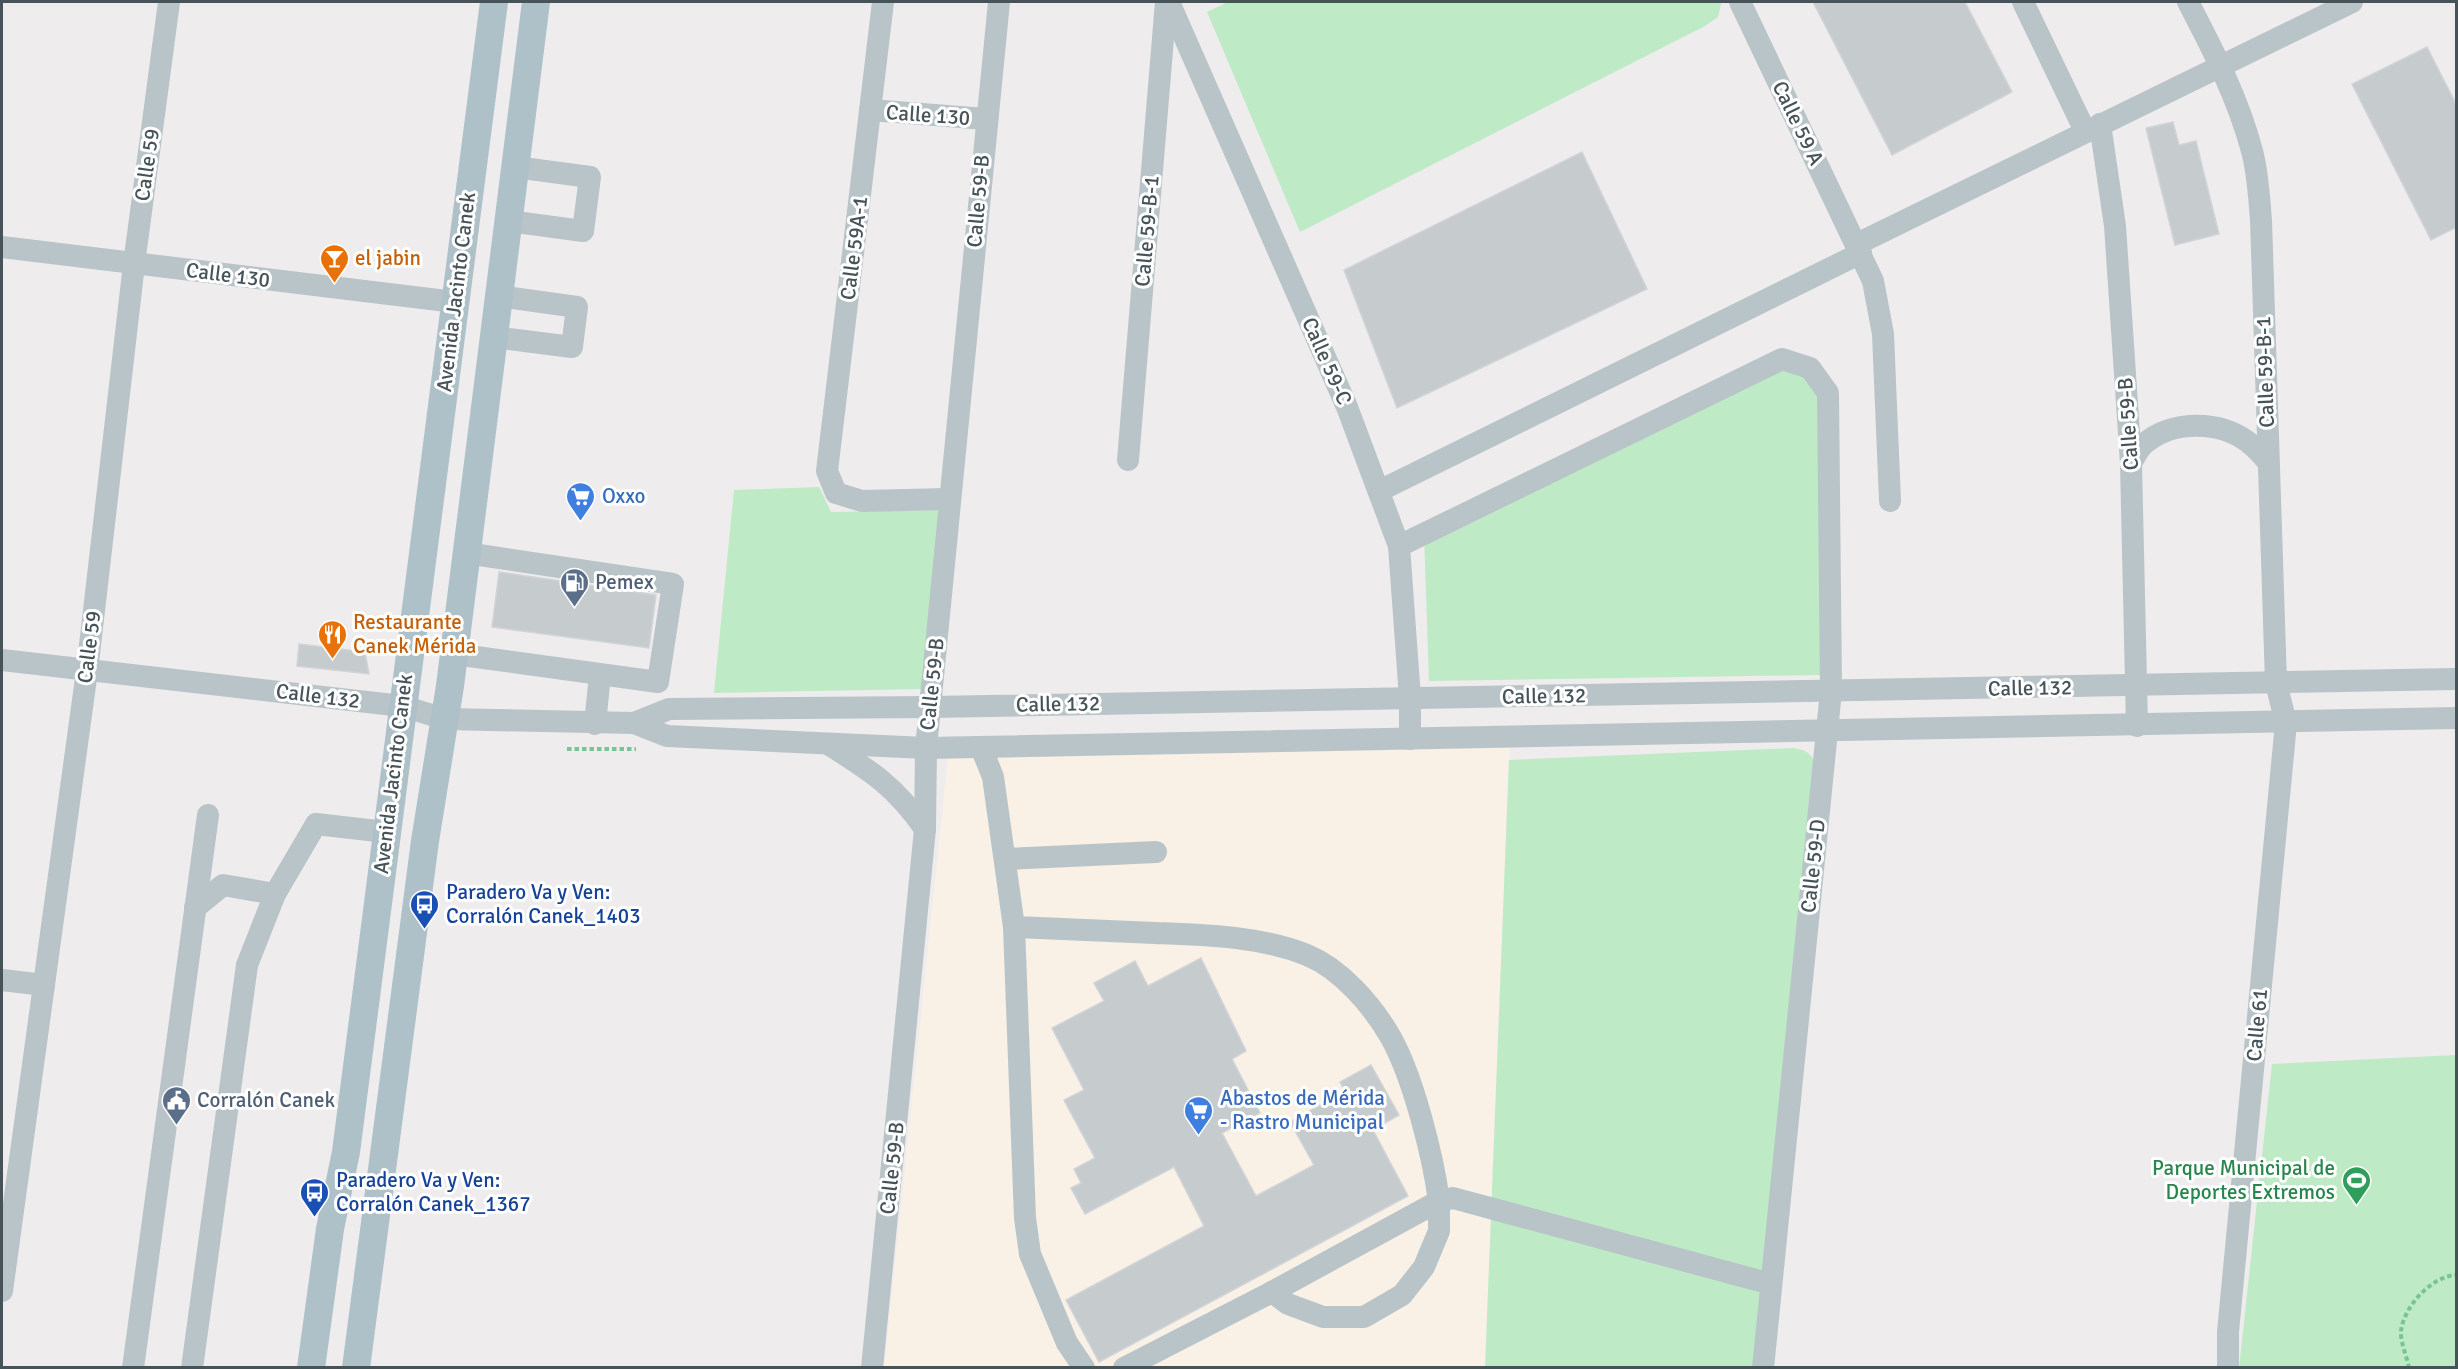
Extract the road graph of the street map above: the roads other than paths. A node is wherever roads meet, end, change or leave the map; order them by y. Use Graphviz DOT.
graph roads {
  1 [pos="169,2"];
  2 [pos="494,2"];
  3 [pos="536,2"];
  4 [pos="883,2"];
  5 [pos="999,2"];
  6 [pos="1167,2"];
  7 [pos="1740,2"];
  8 [pos="2024,2"];
  9 [pos="2188,2"];
  10 [pos="2352,2"];
  11 [pos="2221,66"];
  12 [pos="870,110"];
  13 [pos="986,119"];
  14 [pos="2092,128"];
  15 [pos="515,167"];
  16 [pos="508,221"];
  17 [pos="2,248"];
  18 [pos="1859,248"];
  19 [pos="134,264"];
  20 [pos="499,297"];
  21 [pos="455,302"];
  22 [pos="494,337"];
  23 [pos="1128,460"];
  24 [pos="2268,462"];
  25 [pos="2131,463"];
  26 [pos="1378,491"];
  27 [pos="949,499"];
  28 [pos="1890,501"];
  29 [pos="428,509"];
  30 [pos="471,514"];
  31 [pos="1399,546"];
  32 [pos="466,553"];
  33 [pos="454,654"];
  34 [pos="2,660"];
  35 [pos="87,671"];
  36 [pos="600,675"];
  37 [pos="2457,679"];
  38 [pos="2276,683"];
  39 [pos="2136,686"];
  40 [pos="1831,691"];
  41 [pos="1410,698"];
  42 [pos="402,706"];
  43 [pos="930,707"];
  44 [pos="2457,718"];
  45 [pos="445,719"];
  46 [pos="634,723"];
  47 [pos="2286,723"];
  48 [pos="595,724"];
  49 [pos="2137,726"];
  50 [pos="1827,731"];
  51 [pos="1410,739"];
  52 [pos="826,743"];
  53 [pos="926,747"];
  54 [pos="981,747"];
  55 [pos="208,815"];
  56 [pos="925,829"];
  57 [pos="386,832"];
  58 [pos="426,837"];
  59 [pos="1156,852"];
  60 [pos="1005,858"];
  61 [pos="275,894"];
  62 [pos="195,908"];
  63 [pos="1014,927"];
  64 [pos="2,980"];
  65 [pos="44,985"];
  66 [pos="1439,1201"];
  67 [pos="1772,1284"];
  68 [pos="2,1292"];
  69 [pos="1272,1292"];
  70 [pos="133,1368"];
  71 [pos="192,1368"];
  72 [pos="311,1368"];
  73 [pos="356,1368"];
  74 [pos="872,1368"];
  75 [pos="1084,1368"];
  76 [pos="1124,1368"];
  77 [pos="1763,1368"];
  78 [pos="2228,1368"];
  1 -- 19 [label="street, Calle 59"];
  2 -- 21 [label="main road, Avenida Jacinto Canek"];
  3 -- 15 [label="main road, Avenida Jacinto Canek"];
  4 -- 12 [label="street, Calle 59A-1"];
  5 -- 13 [label="street, Calle 59-B"];
  6 -- 23 [label="street, Calle 59-B-1"];
  6 -- 26 [label="street, Calle 59-C"];
  7 -- 18 [label="street, Calle 59 A"];
  8 -- 14 [label="street, Calle 59-B"];
  9 -- 11 [label="street"];
  10 -- 11 [label="street"];
  11 -- 14 [label="street"];
  11 -- 24 [label="street, Calle 59-B-1"];
  12 -- 13 [label="street, Calle 130"];
  12 -- 27 [label="street, Calle 59A-1"];
  13 -- 27 [label="street, Calle 59-B"];
  14 -- 18 [label="street"];
  14 -- 25 [label="street, Calle 59-B"];
  15 -- 16 [label="main road, Avenida Jacinto Canek"];
  15 -- 16 [label="street"];
  16 -- 20 [label="main road, Avenida Jacinto Canek"];
  17 -- 19 [label="street, Calle 130"];
  18 -- 26 [label="street"];
  18 -- 28 [label="street, Calle 59 A"];
  19 -- 21 [label="street, Calle 130"];
  19 -- 35 [label="street, Calle 59"];
  20 -- 22 [label="main road, Avenida Jacinto Canek"];
  20 -- 22 [label="street"];
  21 -- 29 [label="main road, Avenida Jacinto Canek"];
  22 -- 30 [label="main road, Avenida Jacinto Canek"];
  24 -- 25 [label="street"];
  24 -- 38 [label="street, Calle 59-B-1"];
  25 -- 39 [label="street, Calle 59-B"];
  26 -- 31 [label="street, Calle 59-C"];
  27 -- 43 [label="street, Calle 59-B"];
  29 -- 30 [label="main road"];
  29 -- 42 [label="main road, Avenida Jacinto Canek"];
  30 -- 32 [label="main road, Avenida Jacinto Canek"];
  31 -- 40 [label="street, Calle 59-D"];
  31 -- 41 [label="street, Calle 59-C"];
  32 -- 33 [label="main road, Avenida Jacinto Canek"];
  32 -- 36 [label="street"];
  33 -- 36 [label="street"];
  33 -- 45 [label="main road, Avenida Jacinto Canek"];
  34 -- 35 [label="street, Calle 132"];
  35 -- 42 [label="street, Calle 132"];
  35 -- 65 [label="street, Calle 59"];
  36 -- 48 [label="street"];
  37 -- 38 [label="street, Calle 132"];
  38 -- 39 [label="street, Calle 132"];
  38 -- 47 [label="street, Calle 61"];
  39 -- 40 [label="street, Calle 132"];
  39 -- 49 [label="street, Calle 59-B"];
  40 -- 41 [label="street, Calle 132"];
  40 -- 50 [label="street, Calle 59-D"];
  41 -- 43 [label="street, Calle 132"];
  41 -- 51 [label="street, Calle 59-C"];
  42 -- 45 [label="street, Calle 132"];
  42 -- 57 [label="main road, Avenida Jacinto Canek"];
  43 -- 46 [label="street, Calle 132"];
  43 -- 53 [label="street, Calle 59-B"];
  44 -- 47 [label="street, Calle 132"];
  45 -- 48 [label="street, Calle 132"];
  45 -- 58 [label="main road, Avenida Jacinto Canek"];
  46 -- 48 [label="street, Calle 132"];
  46 -- 52 [label="street, Calle 132"];
  47 -- 49 [label="street, Calle 132"];
  47 -- 78 [label="street, Calle 61"];
  49 -- 50 [label="street, Calle 132"];
  50 -- 51 [label="street, Calle 132"];
  50 -- 67 [label="street, Calle 59-D"];
  51 -- 54 [label="street, Calle 132"];
  52 -- 53 [label="street, Calle 132"];
  52 -- 56 [label="street"];
  53 -- 54 [label="street, Calle 132"];
  53 -- 56 [label="street, Calle 59-B"];
  54 -- 60 [label="street"];
  55 -- 62 [label="street"];
  56 -- 74 [label="street, Calle 59-B"];
  57 -- 58 [label="main road"];
  57 -- 61 [label="street"];
  57 -- 72 [label="main road, Avenida Jacinto Canek"];
  58 -- 73 [label="main road, Avenida Jacinto Canek"];
  59 -- 60 [label="street"];
  60 -- 63 [label="street"];
  61 -- 62 [label="street"];
  61 -- 71 [label="street"];
  62 -- 70 [label="street"];
  63 -- 66 [label="street"];
  63 -- 75 [label="street"];
  64 -- 65 [label="street"];
  65 -- 68 [label="street, Calle 59"];
  66 -- 67 [label="street"];
  66 -- 69 [label="street"];
  66 -- 69 [label="street"];
  67 -- 77 [label="street, Calle 59-D"];
  69 -- 76 [label="street"];
}
